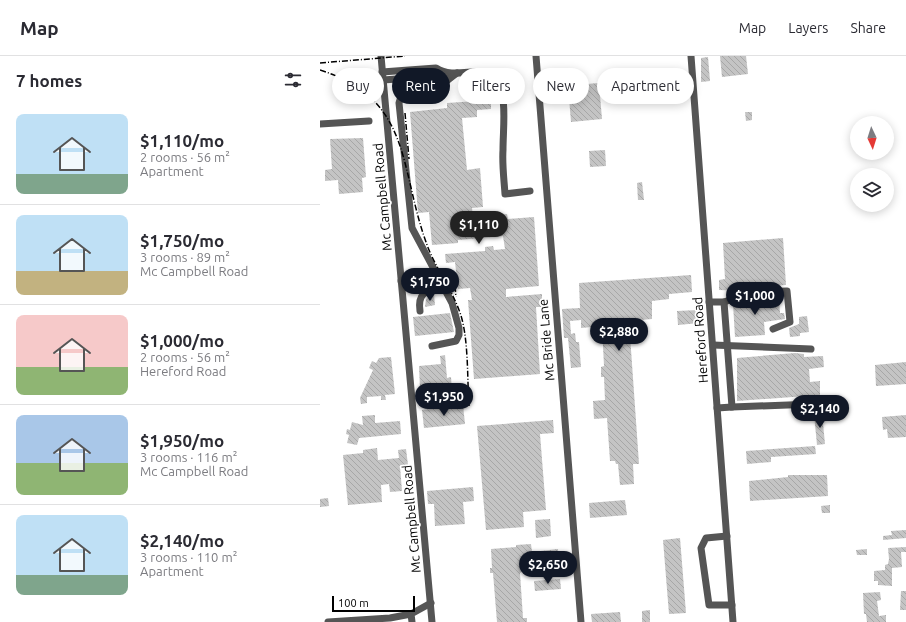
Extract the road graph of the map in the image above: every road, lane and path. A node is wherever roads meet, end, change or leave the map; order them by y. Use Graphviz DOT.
graph roads {
  1 [pos="381,56"];
  2 [pos="536,56"];
  3 [pos="692,56"];
  4 [pos="382,68"];
  5 [pos="450,73"];
  6 [pos="457,73"];
  7 [pos="384,91"];
  8 [pos="369,121"];
  9 [pos="320,124"];
  10 [pos="530,191"];
  11 [pos="439,278"];
  12 [pos="401,281"];
  13 [pos="444,286"];
  14 [pos="709,302"];
  15 [pos="724,302"];
  16 [pos="420,311"];
  17 [pos="711,327"];
  18 [pos="726,327"];
  19 [pos="773,329"];
  20 [pos="712,345"];
  21 [pos="432,346"];
  22 [pos="727,346"];
  23 [pos="811,349"];
  24 [pos="814,404"];
  25 [pos="732,407"];
  26 [pos="717,408"];
  27 [pos="726,536"];
  28 [pos="431,603"];
  29 [pos="732,605"];
  30 [pos="411,614"];
  31 [pos="328,622"];
  32 [pos="412,622"];
  33 [pos="432,622"];
  34 [pos="581,622"];
  35 [pos="733,622"];
  1 -- 4 [label="street, Mc Campbell Road"];
  2 -- 34 [label="street, Mc Bride Lane"];
  3 -- 14 [label="street, Hereford Road"];
  5 -- 6 [label="street"];
  6 -- 10 [label="street"];
  6 -- 11 [label="street"];
  7 -- 12 [label="street, Mc Campbell Road"];
  8 -- 9 [label="street"];
  11 -- 12 [label="street"];
  11 -- 13 [label="street"];
  12 -- 28 [label="street, Mc Campbell Road"];
  13 -- 16 [label="street"];
  13 -- 21 [label="street"];
  14 -- 15 [label="street"];
  14 -- 17 [label="street, Hereford Road"];
  15 -- 18 [label="street"];
  15 -- 19 [label="street"];
  17 -- 18 [label="street"];
  17 -- 20 [label="street, Hereford Road"];
  18 -- 22 [label="street"];
  20 -- 22 [label="street"];
  20 -- 26 [label="street, Hereford Road"];
  22 -- 23 [label="street"];
  22 -- 25 [label="street"];
  24 -- 25 [label="street"];
  25 -- 26 [label="street"];
  26 -- 27 [label="street, Hereford Road"];
  27 -- 29 [label="street, Hereford Road"];
  27 -- 29 [label="street"];
  28 -- 30 [label="street"];
  28 -- 33 [label="street, Mc Campbell Road"];
  29 -- 35 [label="street, Hereford Road"];
  30 -- 31 [label="street"];
  30 -- 32 [label="street"];
}
